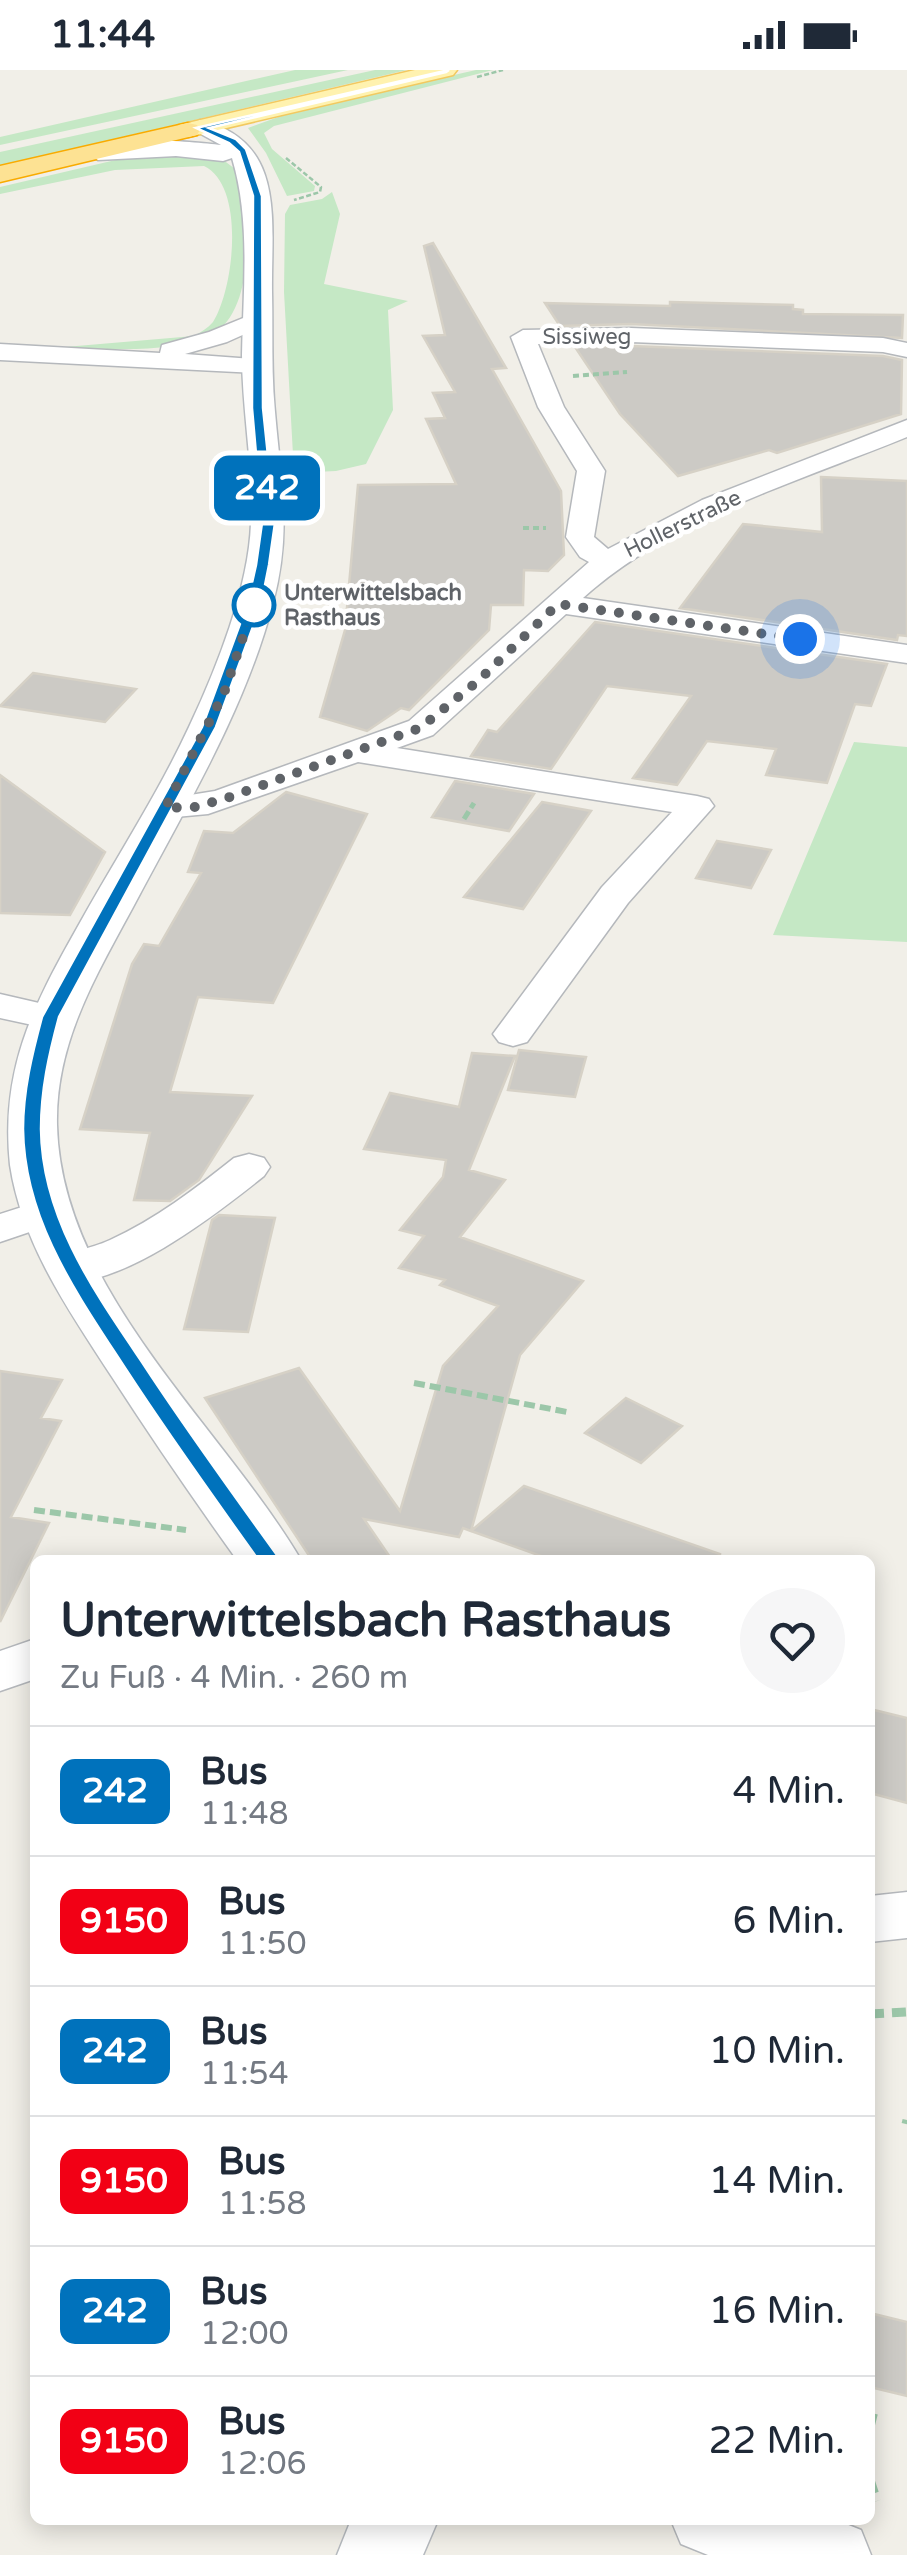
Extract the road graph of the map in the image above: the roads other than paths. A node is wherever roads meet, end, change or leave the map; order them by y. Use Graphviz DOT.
graph roads {
  1 [pos="456,75"];
  2 [pos="194,129"];
  3 [pos="98,152"];
  4 [pos="224,153"];
  5 [pos="0,174"];
  6 [pos="256,188"];
  7 [pos="258,319"];
  8 [pos="907,350"];
  9 [pos="166,351"];
  10 [pos="0,352"];
  11 [pos="55,356"];
  12 [pos="258,358"];
  13 [pos="907,428"];
  14 [pos="608,560"];
  15 [pos="558,604"];
  16 [pos="907,654"];
  17 [pos="356,752"];
  18 [pos="165,808"];
  19 [pos="0,1006"];
  20 [pos="51,1017"];
  21 [pos="514,1034"];
  22 [pos="249,1167"];
  23 [pos="47,1212"];
  24 [pos="0,1229"];
  25 [pos="71,1270"];
  26 [pos="262,1550"];
  27 [pos="30,1660"];
  28 [pos="0,1672"];
  29 [pos="907,1915"];
  30 [pos="875,1919"];
  31 [pos="393,2525"];
  32 [pos="725,2525"];
  33 [pos="380,2555"];
  34 [pos="836,2555"];
  1 -- 2 [label="main road"];
  2 -- 3 [label="highway"];
  2 -- 4 [label="main road"];
  2 -- 6 [label="main road"];
  3 -- 4 [label="main road"];
  3 -- 5 [label="highway"];
  4 -- 6 [label="main road"];
  6 -- 7 [label="main road"];
  7 -- 9 [label="street"];
  7 -- 12 [label="main road"];
  8 -- 14 [label="street, Sissiweg"];
  9 -- 11 [label="street"];
  9 -- 12 [label="street"];
  10 -- 11 [label="street"];
  11 -- 12 [label="street"];
  12 -- 18 [label="main road"];
  13 -- 14 [label="street, Hollerstraße"];
  14 -- 15 [label="street, Hollerstraße"];
  15 -- 16 [label="street"];
  15 -- 17 [label="street, Hollerstraße"];
  17 -- 18 [label="street, Hollerstraße"];
  17 -- 21 [label="street"];
  18 -- 20 [label="main road"];
  19 -- 20 [label="street"];
  20 -- 23 [label="main road"];
  22 -- 25 [label="street"];
  23 -- 24 [label="street"];
  23 -- 25 [label="main road"];
  25 -- 26 [label="main road"];
  27 -- 28 [label="street"];
  29 -- 30 [label="street"];
  31 -- 33 [label="main road"];
  32 -- 34 [label="street"];
}
